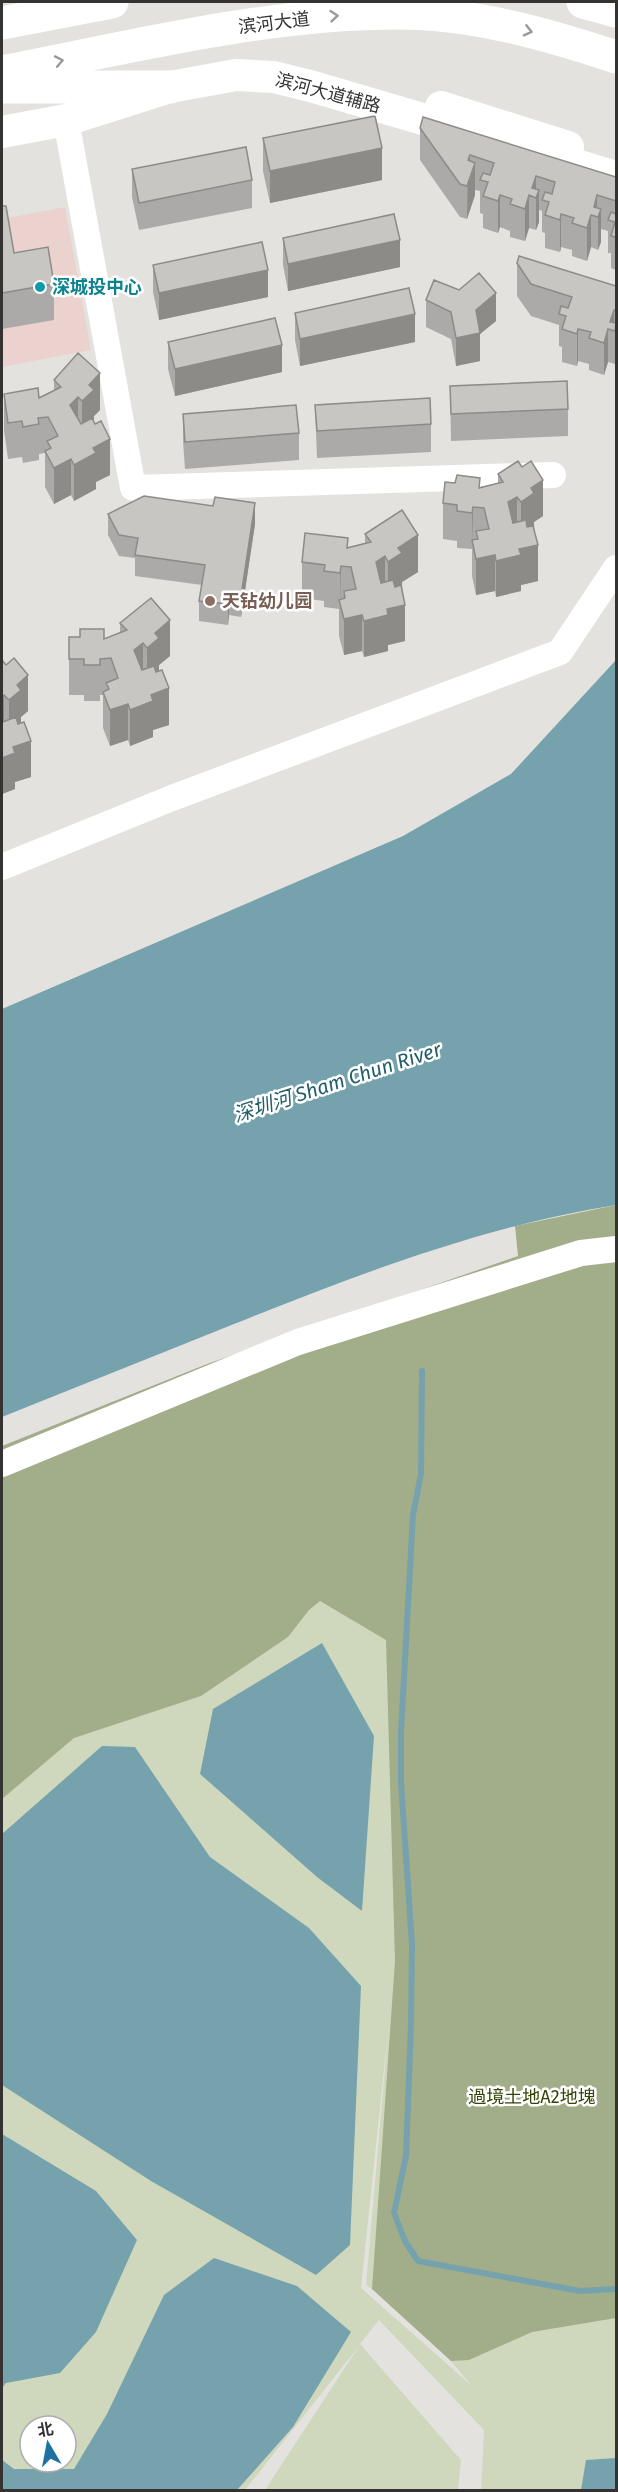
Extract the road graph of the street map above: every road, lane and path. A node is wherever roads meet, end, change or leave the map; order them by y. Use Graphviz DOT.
graph roads {
  1 [pos="112,2"];
  2 [pos="584,2"];
  3 [pos="616,11"];
  4 [pos="2,22"];
  5 [pos="616,57"];
  6 [pos="2,72"];
  7 [pos="236,75"];
  8 [pos="2,87"];
  9 [pos="170,87"];
  10 [pos="66,120"];
  11 [pos="2,132"];
  12 [pos="616,161"];
  13 [pos="616,177"];
  14 [pos="553,475"];
  15 [pos="616,568"];
  16 [pos="2,867"];
  17 [pos="616,1249"];
  18 [pos="2,1464"];
  1 -- 4 [label="highway"];
  2 -- 3 [label="highway"];
  6 -- 5 [label="highway, 滨河大道, one-way"];
  7 -- 9 [label="main road, 滨河大道辅路"];
  7 -- 12 [label="main road"];
  7 -- 13 [label="main road, 滨河大道辅路"];
  8 -- 9 [label="highway"];
  9 -- 10 [label="main road, 滨河大道辅路"];
  10 -- 11 [label="main road, 滨河大道辅路"];
  10 -- 14 [label="street"];
  15 -- 16 [label="street"];
  17 -- 18 [label="street"];
}
